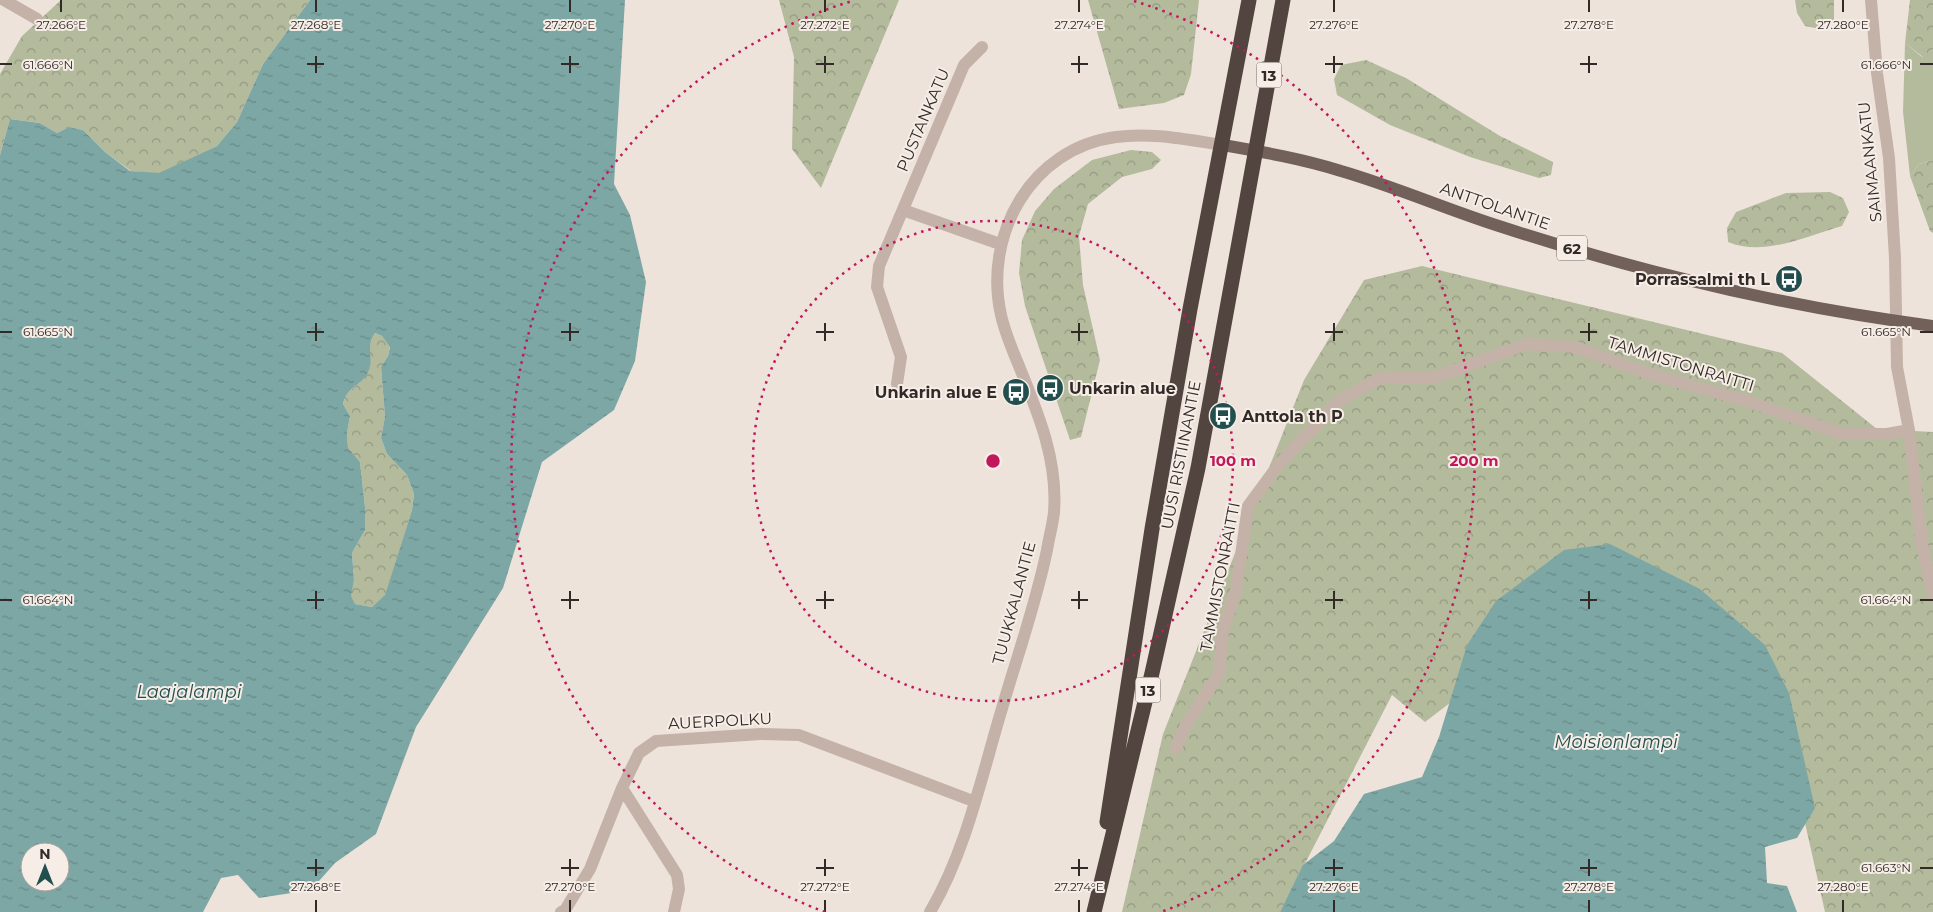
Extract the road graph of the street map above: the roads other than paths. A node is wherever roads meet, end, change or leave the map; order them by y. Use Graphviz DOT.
graph roads {
  1 [pos="4,0"];
  2 [pos="1249,0"];
  3 [pos="1283,0"];
  4 [pos="1872,0"];
  5 [pos="37,19"];
  6 [pos="982,47"];
  7 [pos="1223,145"];
  8 [pos="1255,150"];
  9 [pos="903,210"];
  10 [pos="1000,244"];
  11 [pos="1896,321"];
  12 [pos="1933,326"];
  13 [pos="897,384"];
  14 [pos="1909,430"];
  15 [pos="1933,595"];
  16 [pos="1176,748"];
  17 [pos="622,788"];
  18 [pos="974,801"];
  19 [pos="561,912"];
  20 [pos="674,912"];
  21 [pos="930,912"];
  22 [pos="1094,912"];
  1 -- 5 [label="street"];
  2 -- 7 [label="highway, UUSI RISTIINANTIE / 13"];
  3 -- 8 [label="highway, UUSI RISTIINANTIE / 13"];
  4 -- 11 [label="street, SAIMAANKATU"];
  6 -- 9 [label="street, PUSTANKATU"];
  7 -- 8 [label="main road, 62"];
  7 -- 10 [label="street, TUUKKALANTIE"];
  7 -- 22 [label="highway, UUSI RISTIINANTIE / 13"];
  8 -- 11 [label="main road, ANTTOLANTIE / 62"];
  8 -- 22 [label="highway, UUSI RISTIINANTIE / 13"];
  9 -- 10 [label="street"];
  9 -- 13 [label="street, PUSTANKATU"];
  10 -- 18 [label="street, TUUKKALANTIE"];
  11 -- 12 [label="main road, ANTTOLANTIE / 62"];
  11 -- 14 [label="street, SAIMAANKATU"];
  14 -- 15 [label="street, SAIMAANKATU"];
  14 -- 16 [label="street, TAMMISTONRAITTI"];
  17 -- 18 [label="street, AUERPOLKU"];
  17 -- 19 [label="street, AUERPOLKU"];
  17 -- 20 [label="street"];
  18 -- 21 [label="street, TUUKKALANTIE"];
}
